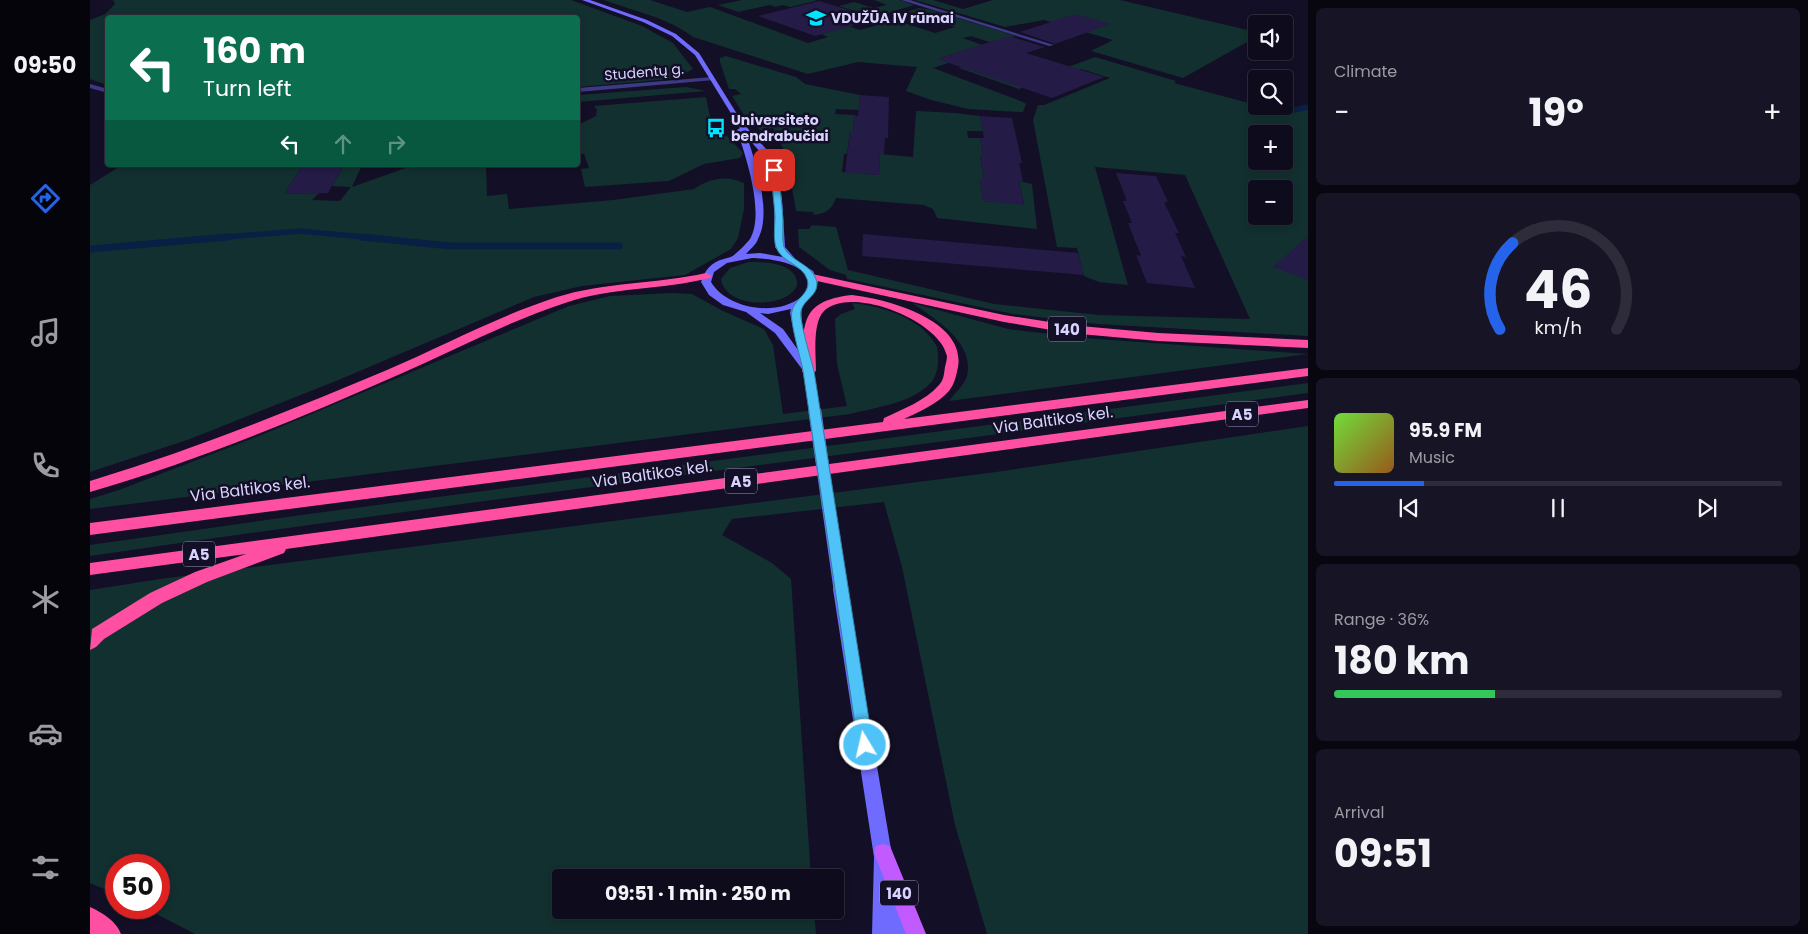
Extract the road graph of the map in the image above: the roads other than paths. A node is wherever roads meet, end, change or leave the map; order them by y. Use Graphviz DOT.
graph roads {
  1 [pos="585,0"];
  2 [pos="904,0"];
  3 [pos="1051,45"];
  4 [pos="712,79"];
  5 [pos="90,86"];
  6 [pos="580,90"];
  7 [pos="105,91"];
  8 [pos="739,123"];
  9 [pos="738,256"];
  10 [pos="793,262"];
  11 [pos="706,276"];
  12 [pos="812,277"];
  13 [pos="799,303"];
  14 [pos="748,310"];
  15 [pos="1308,344"];
  16 [pos="808,371"];
  17 [pos="1308,372"];
  18 [pos="1308,404"];
  19 [pos="874,427"];
  20 [pos="90,487"];
  21 [pos="90,529"];
  22 [pos="307,538"];
  23 [pos="90,569"];
  24 [pos="90,642"];
  25 [pos="883,853"];
  26 [pos="90,920"];
  27 [pos="109,934"];
  28 [pos="882,934"];
  29 [pos="900,934"];
  30 [pos="916,934"];
  1 -- 4 [label="main road"];
  2 -- 3 [label="street"];
  4 -- 6 [label="street, Studentų g."];
  4 -- 8 [label="main road"];
  5 -- 7 [label="street"];
  8 -- 9 [label="main road"];
  8 -- 10 [label="main road"];
  9 -- 10 [label="main road"];
  9 -- 11 [label="main road"];
  10 -- 12 [label="main road"];
  11 -- 14 [label="main road"];
  11 -- 20 [label="highway"];
  12 -- 13 [label="main road"];
  12 -- 15 [label="highway, 140"];
  13 -- 14 [label="main road"];
  13 -- 16 [label="main road"];
  14 -- 16 [label="main road"];
  16 -- 19 [label="highway, 140"];
  16 -- 25 [label="main road, 140, bridge"];
  17 -- 19 [label="highway, Via Baltikos kel. / A5"];
  18 -- 22 [label="highway, Via Baltikos kel. / A5"];
  19 -- 21 [label="highway, Via Baltikos kel. / A5"];
  22 -- 23 [label="highway, Via Baltikos kel. / A5"];
  22 -- 24 [label="highway"];
  25 -- 28 [label="main road"];
  25 -- 29 [label="main road"];
  25 -- 30 [label="main road, 140"];
  26 -- 27 [label="highway"];
}
